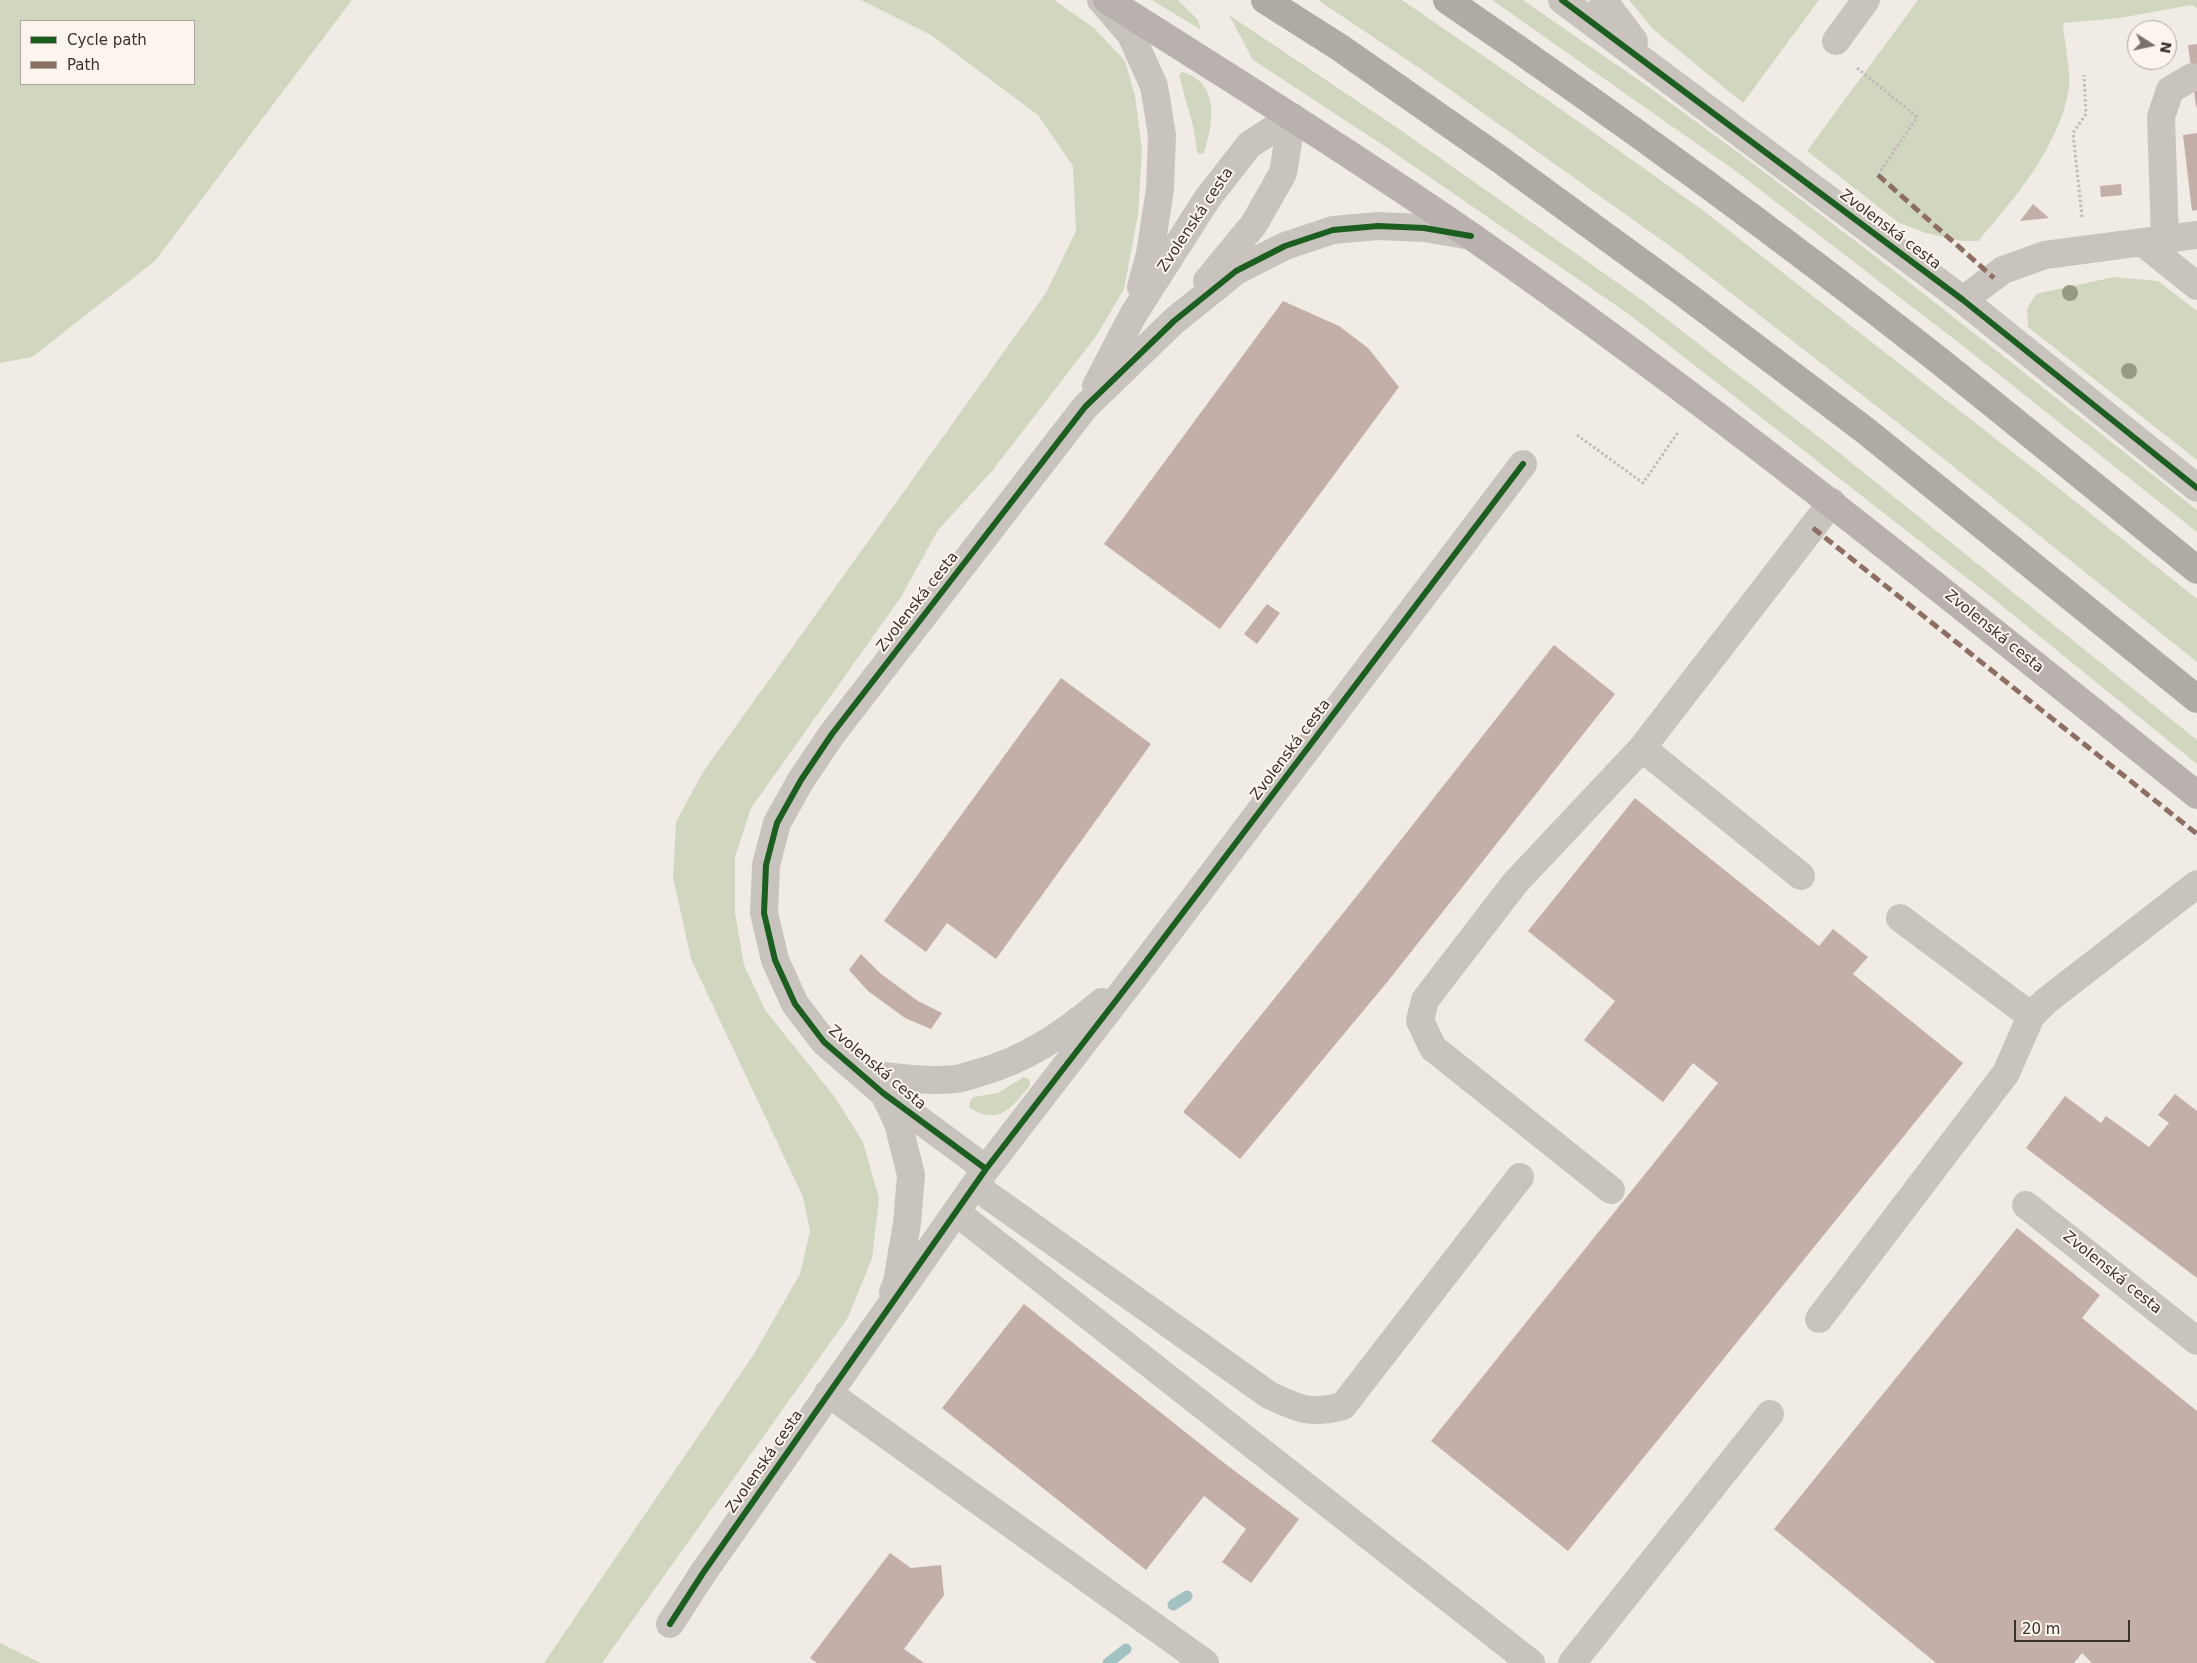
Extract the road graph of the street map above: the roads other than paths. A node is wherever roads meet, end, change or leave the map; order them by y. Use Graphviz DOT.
graph roads {
  1 [pos="1101,0"];
  2 [pos="1106,0"];
  3 [pos="1265,0"];
  4 [pos="1447,0"];
  5 [pos="1562,0"];
  6 [pos="1604,0"];
  7 [pos="1866,0"];
  8 [pos="1836,41"];
  9 [pos="1655,68"];
  10 [pos="2192,77"];
  11 [pos="1292,117"];
  12 [pos="2197,235"];
  13 [pos="1471,236"];
  14 [pos="2153,240"];
  15 [pos="2197,286"];
  16 [pos="1963,300"];
  17 [pos="1133,315"];
  18 [pos="1174,320"];
  19 [pos="1084,407"];
  20 [pos="1523,464"];
  21 [pos="2197,488"];
  22 [pos="1832,502"];
  23 [pos="2197,570"];
  24 [pos="2197,699"];
  25 [pos="1642,748"];
  26 [pos="2197,795"];
  27 [pos="1801,876"];
  28 [pos="2197,884"];
  29 [pos="1900,918"];
  30 [pos="1138,972"];
  31 [pos="2031,1016"];
  32 [pos="861,1073"];
  33 [pos="883,1093"];
  34 [pos="1520,1177"];
  35 [pos="980,1178"];
  36 [pos="1612,1190"];
  37 [pos="2026,1205"];
  38 [pos="956,1212"];
  39 [pos="1819,1319"];
  40 [pos="880,1320"];
  41 [pos="2197,1341"];
  42 [pos="828,1393"];
  43 [pos="1770,1414"];
  44 [pos="670,1624"];
  45 [pos="1205,1663"];
  46 [pos="1531,1663"];
  47 [pos="1572,1663"];
  1 -- 17 [label="street, Zvolenská cesta"];
  2 -- 11 [label="main road"];
  3 -- 24 [label="highway"];
  4 -- 23 [label="highway"];
  5 -- 9 [label="street, Zvolenská cesta"];
  6 -- 9 [label="street, Zvolenská cesta"];
  7 -- 8 [label="street"];
  9 -- 16 [label="street, Zvolenská cesta"];
  10 -- 14 [label="street"];
  11 -- 13 [label="main road"];
  11 -- 17 [label="street, Zvolenská cesta"];
  11 -- 18 [label="street, Zvolenská cesta"];
  12 -- 14 [label="street"];
  13 -- 18 [label="street, Zvolenská cesta"];
  13 -- 22 [label="main road, Zvolenská cesta"];
  14 -- 15 [label="street"];
  14 -- 16 [label="street"];
  16 -- 21 [label="street, Zvolenská cesta"];
  17 -- 19 [label="street, Zvolenská cesta"];
  18 -- 19 [label="street, Zvolenská cesta"];
  19 -- 32 [label="street, Zvolenská cesta"];
  20 -- 30 [label="street, Zvolenská cesta"];
  22 -- 25 [label="street"];
  22 -- 26 [label="main road, Zvolenská cesta"];
  25 -- 27 [label="street"];
  25 -- 36 [label="street"];
  28 -- 31 [label="street"];
  29 -- 31 [label="street"];
  30 -- 32 [label="street, Zvolenská cesta"];
  30 -- 35 [label="street, Zvolenská cesta"];
  31 -- 39 [label="street"];
  32 -- 33 [label="street, Zvolenská cesta"];
  33 -- 35 [label="street, Zvolenská cesta"];
  33 -- 40 [label="street, Zvolenská cesta"];
  34 -- 35 [label="street"];
  35 -- 38 [label="street, Zvolenská cesta"];
  37 -- 41 [label="street, Zvolenská cesta"];
  38 -- 40 [label="street, Zvolenská cesta"];
  38 -- 46 [label="street"];
  40 -- 42 [label="street, Zvolenská cesta"];
  42 -- 44 [label="street, Zvolenská cesta"];
  42 -- 45 [label="street"];
  43 -- 47 [label="street"];
}
